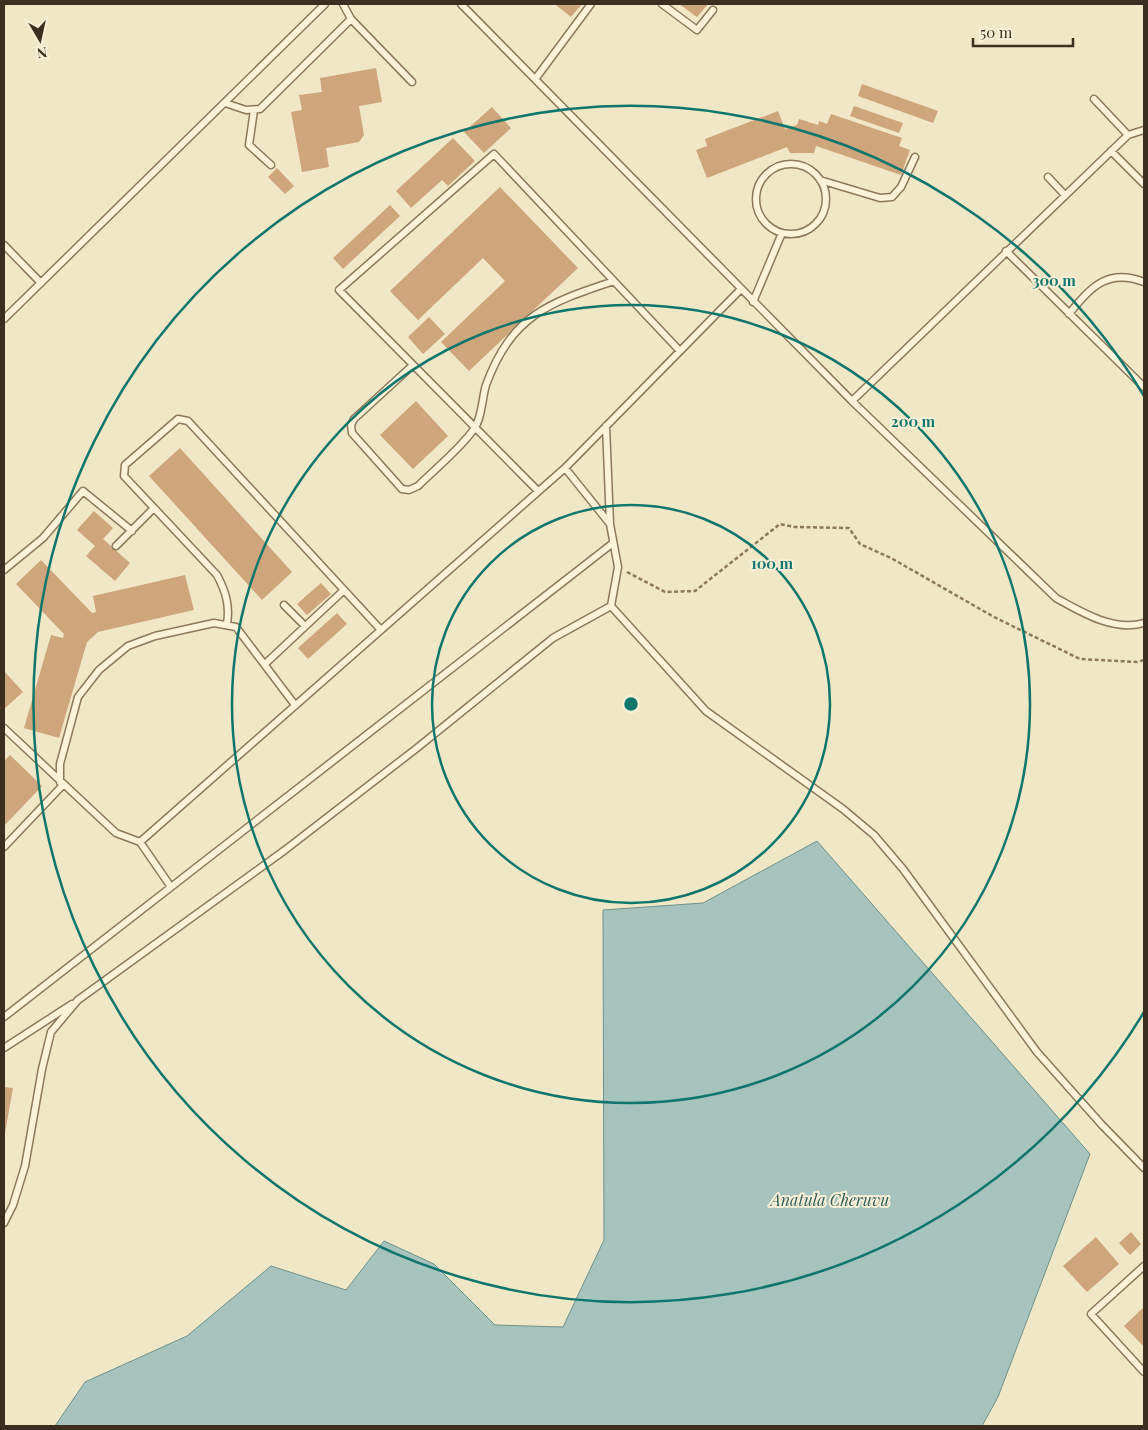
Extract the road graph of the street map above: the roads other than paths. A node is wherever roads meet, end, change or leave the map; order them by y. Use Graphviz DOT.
graph roads {
  1 [pos="325,4"];
  2 [pos="342,4"];
  3 [pos="461,4"];
  4 [pos="590,4"];
  5 [pos="662,4"];
  6 [pos="713,10"];
  7 [pos="351,19"];
  8 [pos="536,78"];
  9 [pos="412,82"];
  10 [pos="1094,99"];
  11 [pos="225,103"];
  12 [pos="254,110"];
  13 [pos="1144,130"];
  14 [pos="1128,135"];
  15 [pos="1111,151"];
  16 [pos="915,157"];
  17 [pos="271,165"];
  18 [pos="1048,177"];
  19 [pos="820,180"];
  20 [pos="1144,184"];
  21 [pos="1064,194"];
  22 [pos="782,233"];
  23 [pos="4,245"];
  24 [pos="1006,251"];
  25 [pos="614,281"];
  26 [pos="1144,282"];
  27 [pos="41,283"];
  28 [pos="741,289"];
  29 [pos="754,302"];
  30 [pos="1069,314"];
  31 [pos="4,319"];
  32 [pos="679,350"];
  33 [pos="413,365"];
  34 [pos="1144,387"];
  35 [pos="852,400"];
  36 [pos="606,426"];
  37 [pos="475,428"];
  38 [pos="565,468"];
  39 [pos="538,491"];
  40 [pos="154,508"];
  41 [pos="610,524"];
  42 [pos="132,531"];
  43 [pos="613,543"];
  44 [pos="116,546"];
  45 [pos="4,570"];
  46 [pos="344,590"];
  47 [pos="284,605"];
  48 [pos="611,606"];
  49 [pos="1144,623"];
  50 [pos="227,624"];
  51 [pos="305,626"];
  52 [pos="381,630"];
  53 [pos="264,664"];
  54 [pos="295,705"];
  55 [pos="4,728"];
  56 [pos="61,783"];
  57 [pos="140,842"];
  58 [pos="4,847"];
  59 [pos="170,887"];
  60 [pos="78,1000"];
  61 [pos="4,1016"];
  62 [pos="4,1048"];
  63 [pos="1144,1168"];
  64 [pos="4,1223"];
  65 [pos="1144,1266"];
  66 [pos="1144,1372"];
  1 -- 11 [label="lane"];
  2 -- 7 [label="lane"];
  3 -- 8 [label="lane"];
  4 -- 8 [label="lane"];
  5 -- 6 [label="lane"];
  7 -- 9 [label="lane"];
  7 -- 12 [label="lane"];
  8 -- 28 [label="lane"];
  10 -- 14 [label="lane"];
  11 -- 12 [label="lane"];
  11 -- 27 [label="lane"];
  12 -- 17 [label="lane"];
  13 -- 14 [label="lane"];
  14 -- 15 [label="lane"];
  15 -- 20 [label="lane"];
  15 -- 21 [label="lane"];
  16 -- 19 [label="lane"];
  18 -- 21 [label="lane"];
  19 -- 22 [label="lane"];
  19 -- 22 [label="lane"];
  21 -- 24 [label="lane"];
  22 -- 29 [label="lane"];
  23 -- 27 [label="lane"];
  24 -- 30 [label="lane"];
  24 -- 35 [label="lane"];
  25 -- 32 [label="lane"];
  25 -- 33 [label="lane"];
  25 -- 37 [label="lane"];
  26 -- 30 [label="lane"];
  27 -- 31 [label="lane"];
  28 -- 29 [label="lane"];
  28 -- 32 [label="lane"];
  29 -- 35 [label="lane"];
  30 -- 34 [label="lane"];
  32 -- 36 [label="lane"];
  33 -- 37 [label="lane"];
  33 -- 37 [label="lane"];
  35 -- 49 [label="lane"];
  36 -- 38 [label="lane"];
  36 -- 41 [label="lane"];
  37 -- 39 [label="lane"];
  38 -- 39 [label="lane"];
  38 -- 41 [label="lane"];
  39 -- 52 [label="lane"];
  40 -- 42 [label="lane"];
  40 -- 46 [label="lane"];
  40 -- 50 [label="lane"];
  41 -- 43 [label="lane"];
  42 -- 44 [label="lane"];
  42 -- 45 [label="lane"];
  43 -- 48 [label="lane"];
  43 -- 59 [label="lane"];
  46 -- 51 [label="lane"];
  46 -- 52 [label="lane"];
  47 -- 51 [label="lane"];
  48 -- 60 [label="lane"];
  48 -- 63 [label="lane"];
  50 -- 53 [label="lane"];
  50 -- 56 [label="lane"];
  51 -- 53 [label="lane"];
  52 -- 54 [label="lane"];
  53 -- 54 [label="lane"];
  54 -- 57 [label="lane"];
  55 -- 56 [label="lane"];
  56 -- 57 [label="lane"];
  56 -- 58 [label="lane"];
  57 -- 59 [label="lane"];
  59 -- 61 [label="lane"];
  60 -- 62 [label="lane"];
  60 -- 64 [label="lane"];
  65 -- 66 [label="lane"];
}
